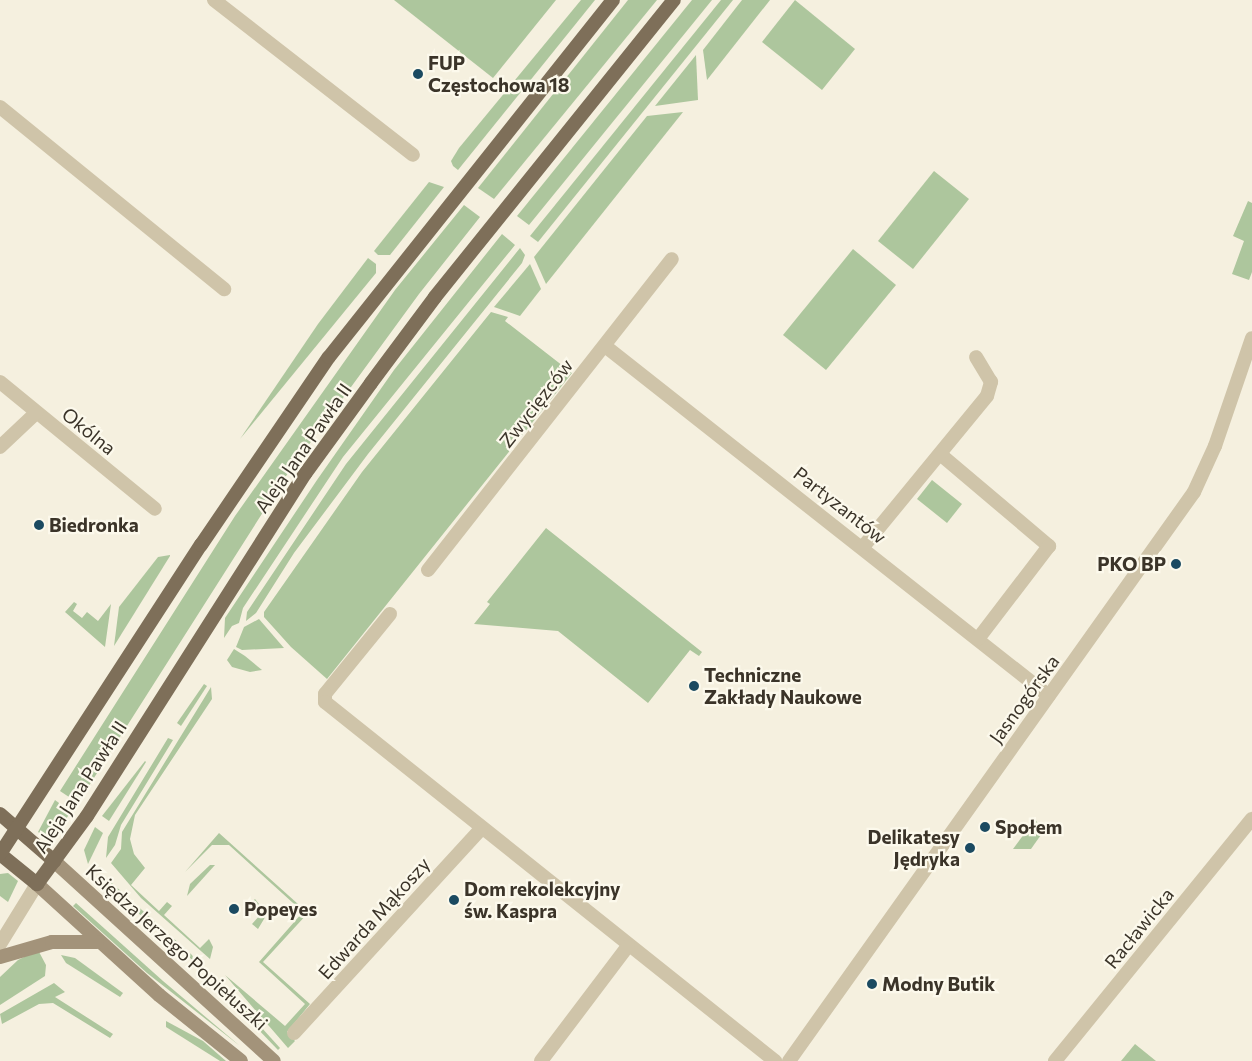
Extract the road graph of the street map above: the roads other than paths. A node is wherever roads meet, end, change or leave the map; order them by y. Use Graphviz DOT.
graph roads {
  1 [pos="214,0"];
  2 [pos="613,0"];
  3 [pos="674,0"];
  4 [pos="0,106"];
  5 [pos="412,155"];
  6 [pos="672,259"];
  7 [pos="224,289"];
  8 [pos="1252,338"];
  9 [pos="606,346"];
  10 [pos="976,357"];
  11 [pos="0,382"];
  12 [pos="36,413"];
  13 [pos="0,447"];
  14 [pos="940,454"];
  15 [pos="154,509"];
  16 [pos="863,547"];
  17 [pos="428,570"];
  18 [pos="390,614"];
  19 [pos="978,639"];
  20 [pos="1049,696"];
  21 [pos="0,814"];
  22 [pos="1252,819"];
  23 [pos="17,828"];
  24 [pos="481,829"];
  25 [pos="0,854"];
  26 [pos="54,862"];
  27 [pos="37,884"];
  28 [pos="97,942"];
  29 [pos="0,944"];
  30 [pos="628,946"];
  31 [pos="0,957"];
  32 [pos="294,1033"];
  33 [pos="241,1061"];
  34 [pos="274,1061"];
  35 [pos="541,1061"];
  36 [pos="775,1061"];
  37 [pos="789,1061"];
  38 [pos="1055,1061"];
  1 -- 5 [label="street"];
  2 -- 23 [label="main road, Aleja Jana Pawła II"];
  3 -- 26 [label="main road, Aleja Jana Pawła II"];
  4 -- 7 [label="street"];
  6 -- 9 [label="street, Zwycięzców"];
  8 -- 20 [label="street, Jasnogórska"];
  9 -- 16 [label="street, Partyzantów"];
  9 -- 17 [label="street, Zwycięzców"];
  10 -- 14 [label="street"];
  11 -- 12 [label="street, Okólna"];
  12 -- 13 [label="street"];
  12 -- 15 [label="street, Okólna"];
  14 -- 16 [label="street"];
  14 -- 19 [label="street"];
  16 -- 19 [label="street, Partyzantów"];
  18 -- 24 [label="street"];
  19 -- 20 [label="street, Partyzantów"];
  20 -- 37 [label="street, Jasnogórska"];
  21 -- 23 [label="main road"];
  22 -- 38 [label="street, Racławicka"];
  23 -- 25 [label="main road, Aleja Jana Pawła II"];
  23 -- 26 [label="main road"];
  24 -- 30 [label="street"];
  24 -- 32 [label="street, Edwarda Mąkoszy"];
  25 -- 27 [label="main road"];
  26 -- 27 [label="main road, Aleja Jana Pawła II"];
  26 -- 34 [label="main road, Księdza Jerzego Popiełuszki"];
  27 -- 28 [label="main road"];
  27 -- 29 [label="street, Aleja Jana Pawła II"];
  28 -- 31 [label="main road"];
  28 -- 33 [label="main road"];
  30 -- 35 [label="street"];
  30 -- 36 [label="street"];
}
